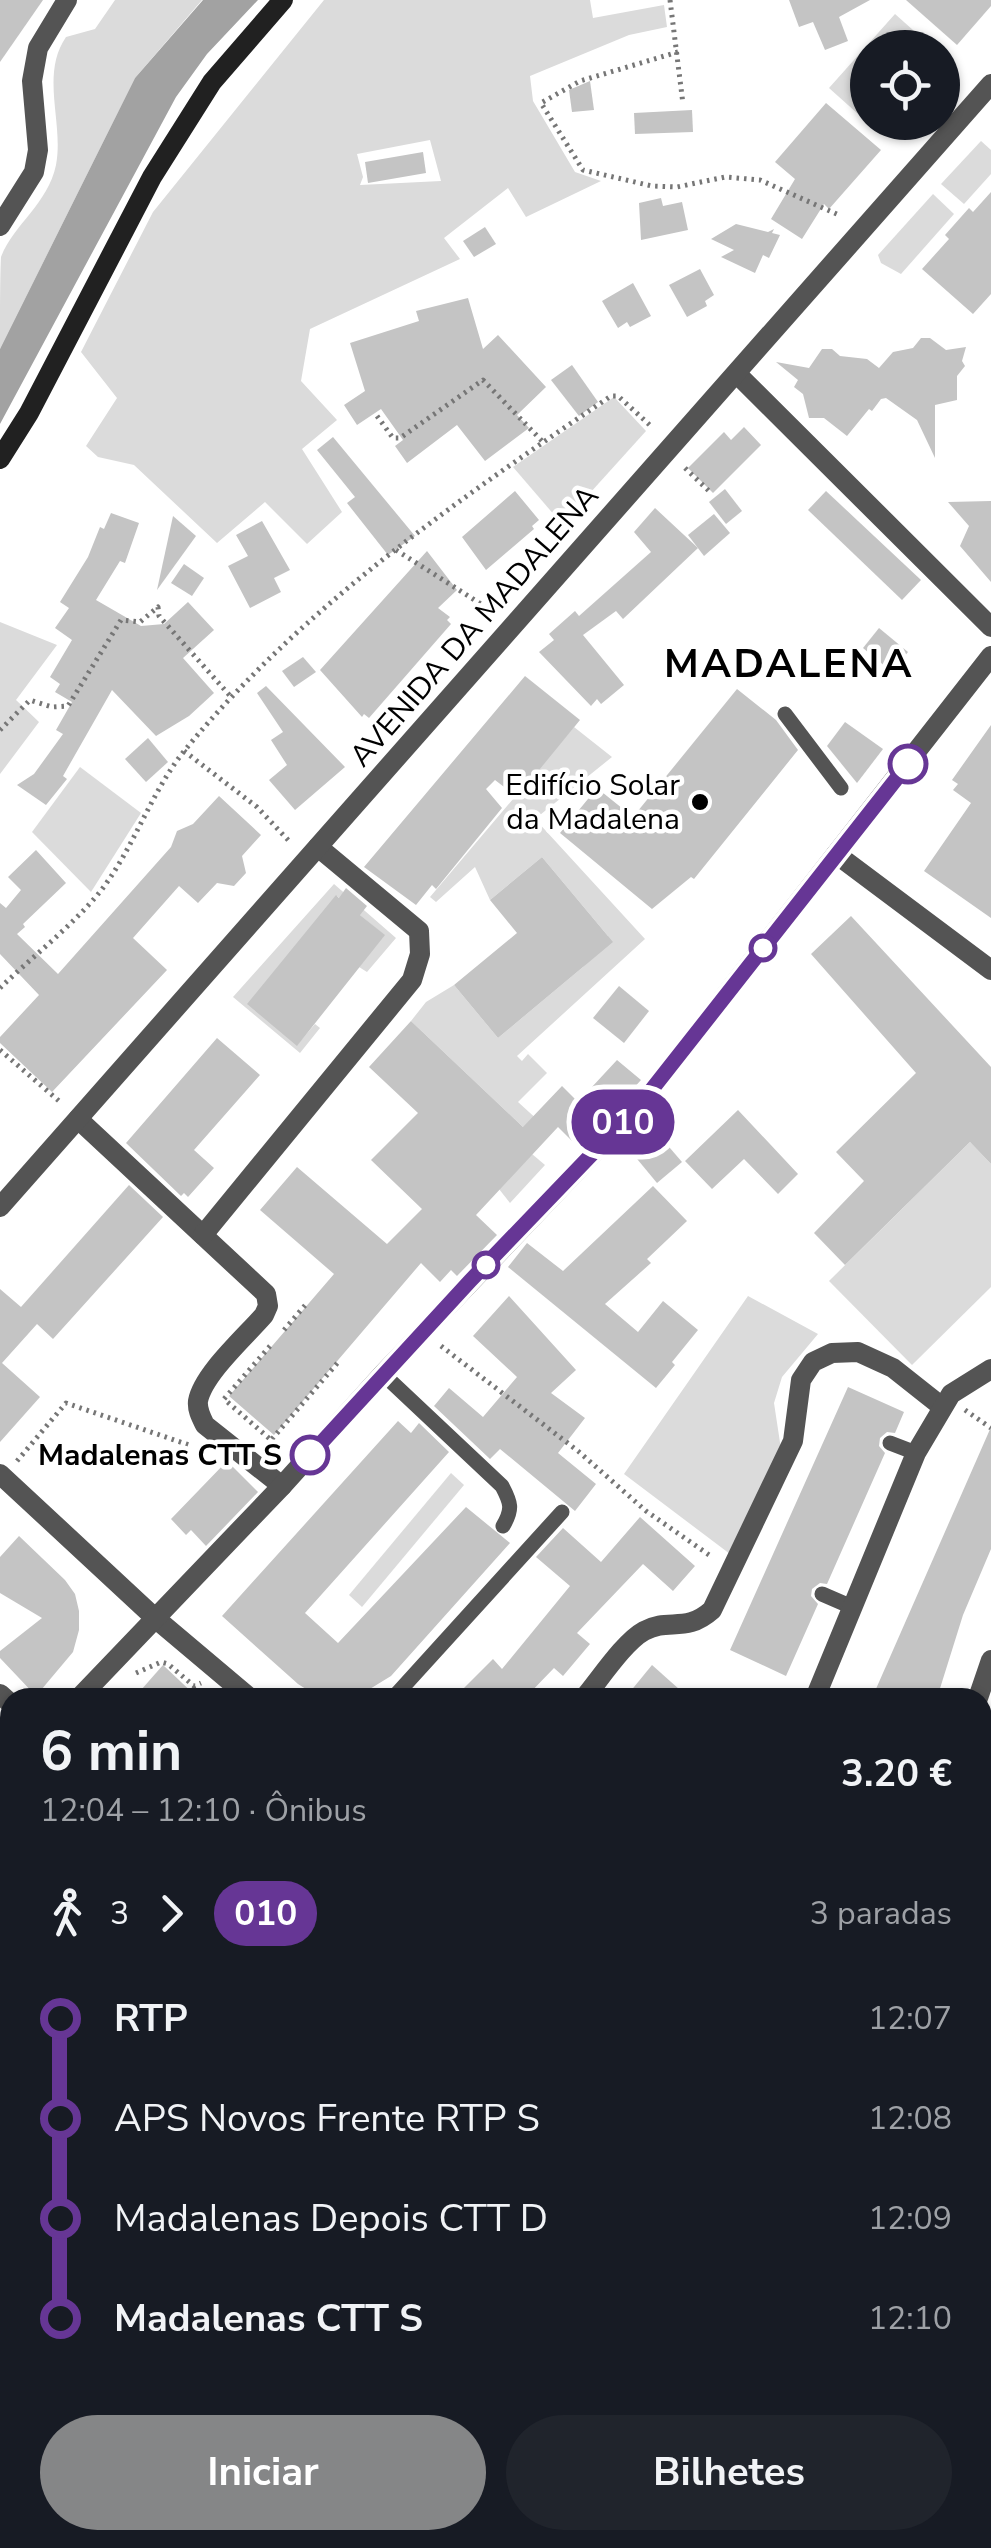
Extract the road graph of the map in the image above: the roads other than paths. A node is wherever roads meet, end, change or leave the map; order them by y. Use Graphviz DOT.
graph roads {
  1 [pos="66,0"];
  2 [pos="283,0"];
  3 [pos="991,84"];
  4 [pos="0,226"];
  5 [pos="737,374"];
  6 [pos="0,459"];
  7 [pos="991,627"];
  8 [pos="991,656"];
  9 [pos="784,714"];
  10 [pos="840,788"];
  11 [pos="318,847"];
  12 [pos="836,854"];
  13 [pos="991,970"];
  14 [pos="78,1119"];
  15 [pos="0,1207"];
  16 [pos="203,1235"];
  17 [pos="991,1369"];
  18 [pos="383,1374"];
  19 [pos="942,1406"];
  20 [pos="890,1442"];
  21 [pos="916,1453"];
  22 [pos="6,1483"];
  23 [pos="282,1486"];
  24 [pos="562,1512"];
  25 [pos="503,1526"];
  26 [pos="822,1594"];
  27 [pos="852,1607"];
  28 [pos="155,1618"];
  29 [pos="991,1660"];
  30 [pos="88,1688"];
  31 [pos="238,1688"];
  32 [pos="403,1688"];
  33 [pos="593,1688"];
  34 [pos="819,1688"];
  35 [pos="981,1688"];
  1 -- 4 [label="street"];
  2 -- 6 [label="main road"];
  3 -- 5 [label="street, AVENIDA DA MADALENA"];
  5 -- 7 [label="street"];
  5 -- 11 [label="street, AVENIDA DA MADALENA"];
  8 -- 12 [label="street"];
  9 -- 10 [label="lane"];
  11 -- 14 [label="street, AVENIDA DA MADALENA"];
  11 -- 16 [label="street"];
  12 -- 13 [label="street"];
  12 -- 18 [label="street"];
  14 -- 15 [label="street, AVENIDA DA MADALENA"];
  14 -- 16 [label="street"];
  16 -- 23 [label="street"];
  17 -- 19 [label="street"];
  18 -- 23 [label="street"];
  18 -- 25 [label="lane"];
  19 -- 21 [label="street"];
  19 -- 33 [label="street"];
  20 -- 21 [label="lane"];
  21 -- 27 [label="street"];
  22 -- 28 [label="street"];
  23 -- 28 [label="street"];
  24 -- 32 [label="lane"];
  26 -- 27 [label="lane"];
  27 -- 34 [label="street"];
  28 -- 30 [label="street"];
  28 -- 31 [label="street"];
  29 -- 35 [label="street"];
}
